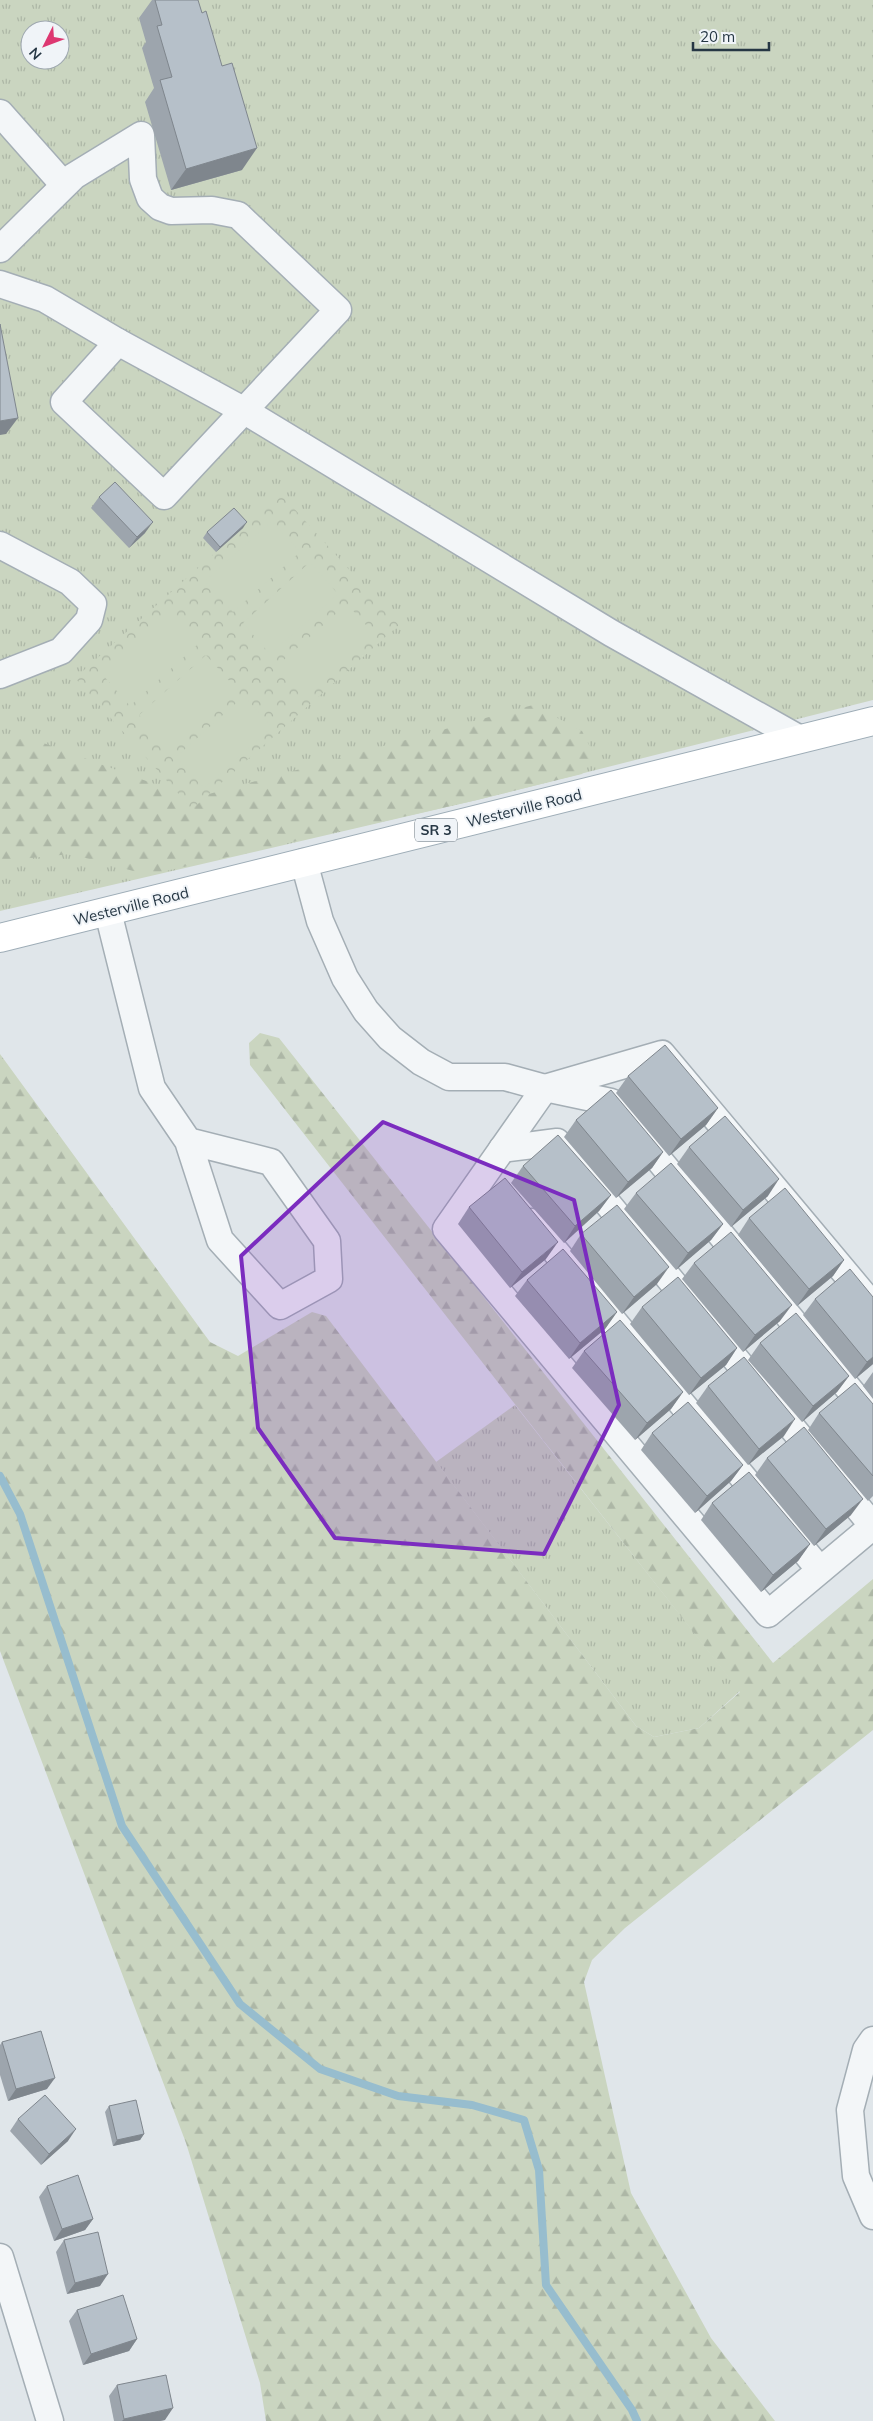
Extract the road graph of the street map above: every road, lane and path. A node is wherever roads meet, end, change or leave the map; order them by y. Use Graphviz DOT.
graph roads {
  1 [pos="0,113"];
  2 [pos="64,186"];
  3 [pos="0,249"];
  4 [pos="0,284"];
  5 [pos="118,342"];
  6 [pos="243,410"];
  7 [pos="0,545"];
  8 [pos="0,675"];
  9 [pos="873,721"];
  10 [pos="800,739"];
  11 [pos="304,862"];
  12 [pos="108,912"];
  13 [pos="0,938"];
  14 [pos="545,1088"];
  15 [pos="188,1141"];
  16 [pos="494,1160"];
  17 [pos="873,1306"];
  18 [pos="873,1418"];
  19 [pos="873,1526"];
  20 [pos="820,1570"];
  21 [pos="873,2040"];
  22 [pos="873,2216"];
  23 [pos="0,2257"];
  24 [pos="50,2421"];
  1 -- 2 [label="street"];
  2 -- 3 [label="street"];
  2 -- 6 [label="street"];
  4 -- 5 [label="street"];
  5 -- 6 [label="street"];
  5 -- 6 [label="street"];
  6 -- 10 [label="street"];
  7 -- 8 [label="street"];
  9 -- 10 [label="main road, Westerville Road / SR 3"];
  10 -- 11 [label="main road, Westerville Road / SR 3"];
  11 -- 12 [label="main road, Westerville Road / SR 3"];
  11 -- 14 [label="street"];
  12 -- 13 [label="main road, Westerville Road / SR 3"];
  12 -- 15 [label="street"];
  14 -- 16 [label="street"];
  14 -- 17 [label="street"];
  14 -- 18 [label="street"];
  15 -- 15 [label="street"];
  16 -- 19 [label="street"];
  16 -- 20 [label="street"];
  16 -- 20 [label="street"];
  19 -- 20 [label="street"];
  21 -- 22 [label="street"];
  23 -- 24 [label="street"];
}
